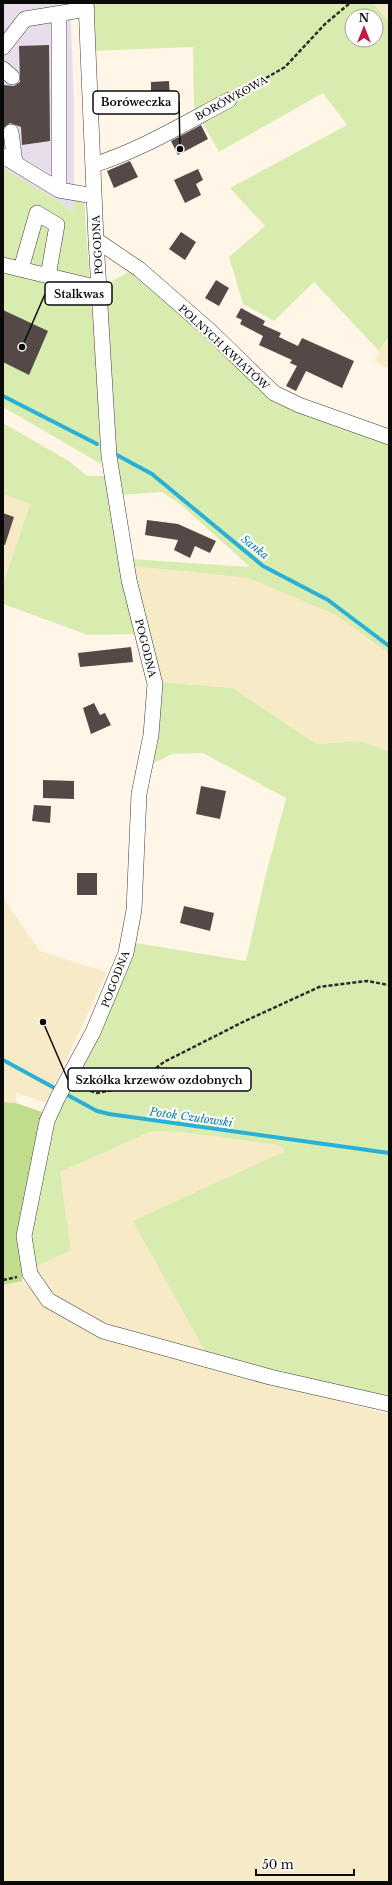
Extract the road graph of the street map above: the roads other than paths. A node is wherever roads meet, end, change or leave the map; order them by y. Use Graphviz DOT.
graph roads {
  1 [pos="87,6"];
  2 [pos="59,14"];
  3 [pos="3,47"];
  4 [pos="229,100"];
  5 [pos="11,132"];
  6 [pos="9,160"];
  7 [pos="93,165"];
  8 [pos="59,190"];
  9 [pos="94,196"];
  10 [pos="96,240"];
  11 [pos="3,265"];
  12 [pos="21,269"];
  13 [pos="48,276"];
  14 [pos="99,288"];
  15 [pos="389,437"];
  16 [pos="389,1404"];
  1 -- 2 [label="street"];
  1 -- 7 [label="street, POGODNA"];
  2 -- 3 [label="street"];
  2 -- 8 [label="street"];
  4 -- 7 [label="street, BORÓWKOWA"];
  5 -- 6 [label="street"];
  6 -- 8 [label="street"];
  7 -- 9 [label="street, POGODNA"];
  8 -- 9 [label="street"];
  9 -- 10 [label="street, POGODNA"];
  10 -- 14 [label="street, POGODNA"];
  10 -- 15 [label="street, POLNYCH KWIATÓW"];
  11 -- 12 [label="street"];
  12 -- 13 [label="street"];
  12 -- 13 [label="street"];
  13 -- 14 [label="street"];
  14 -- 16 [label="street, POGODNA"];
}
